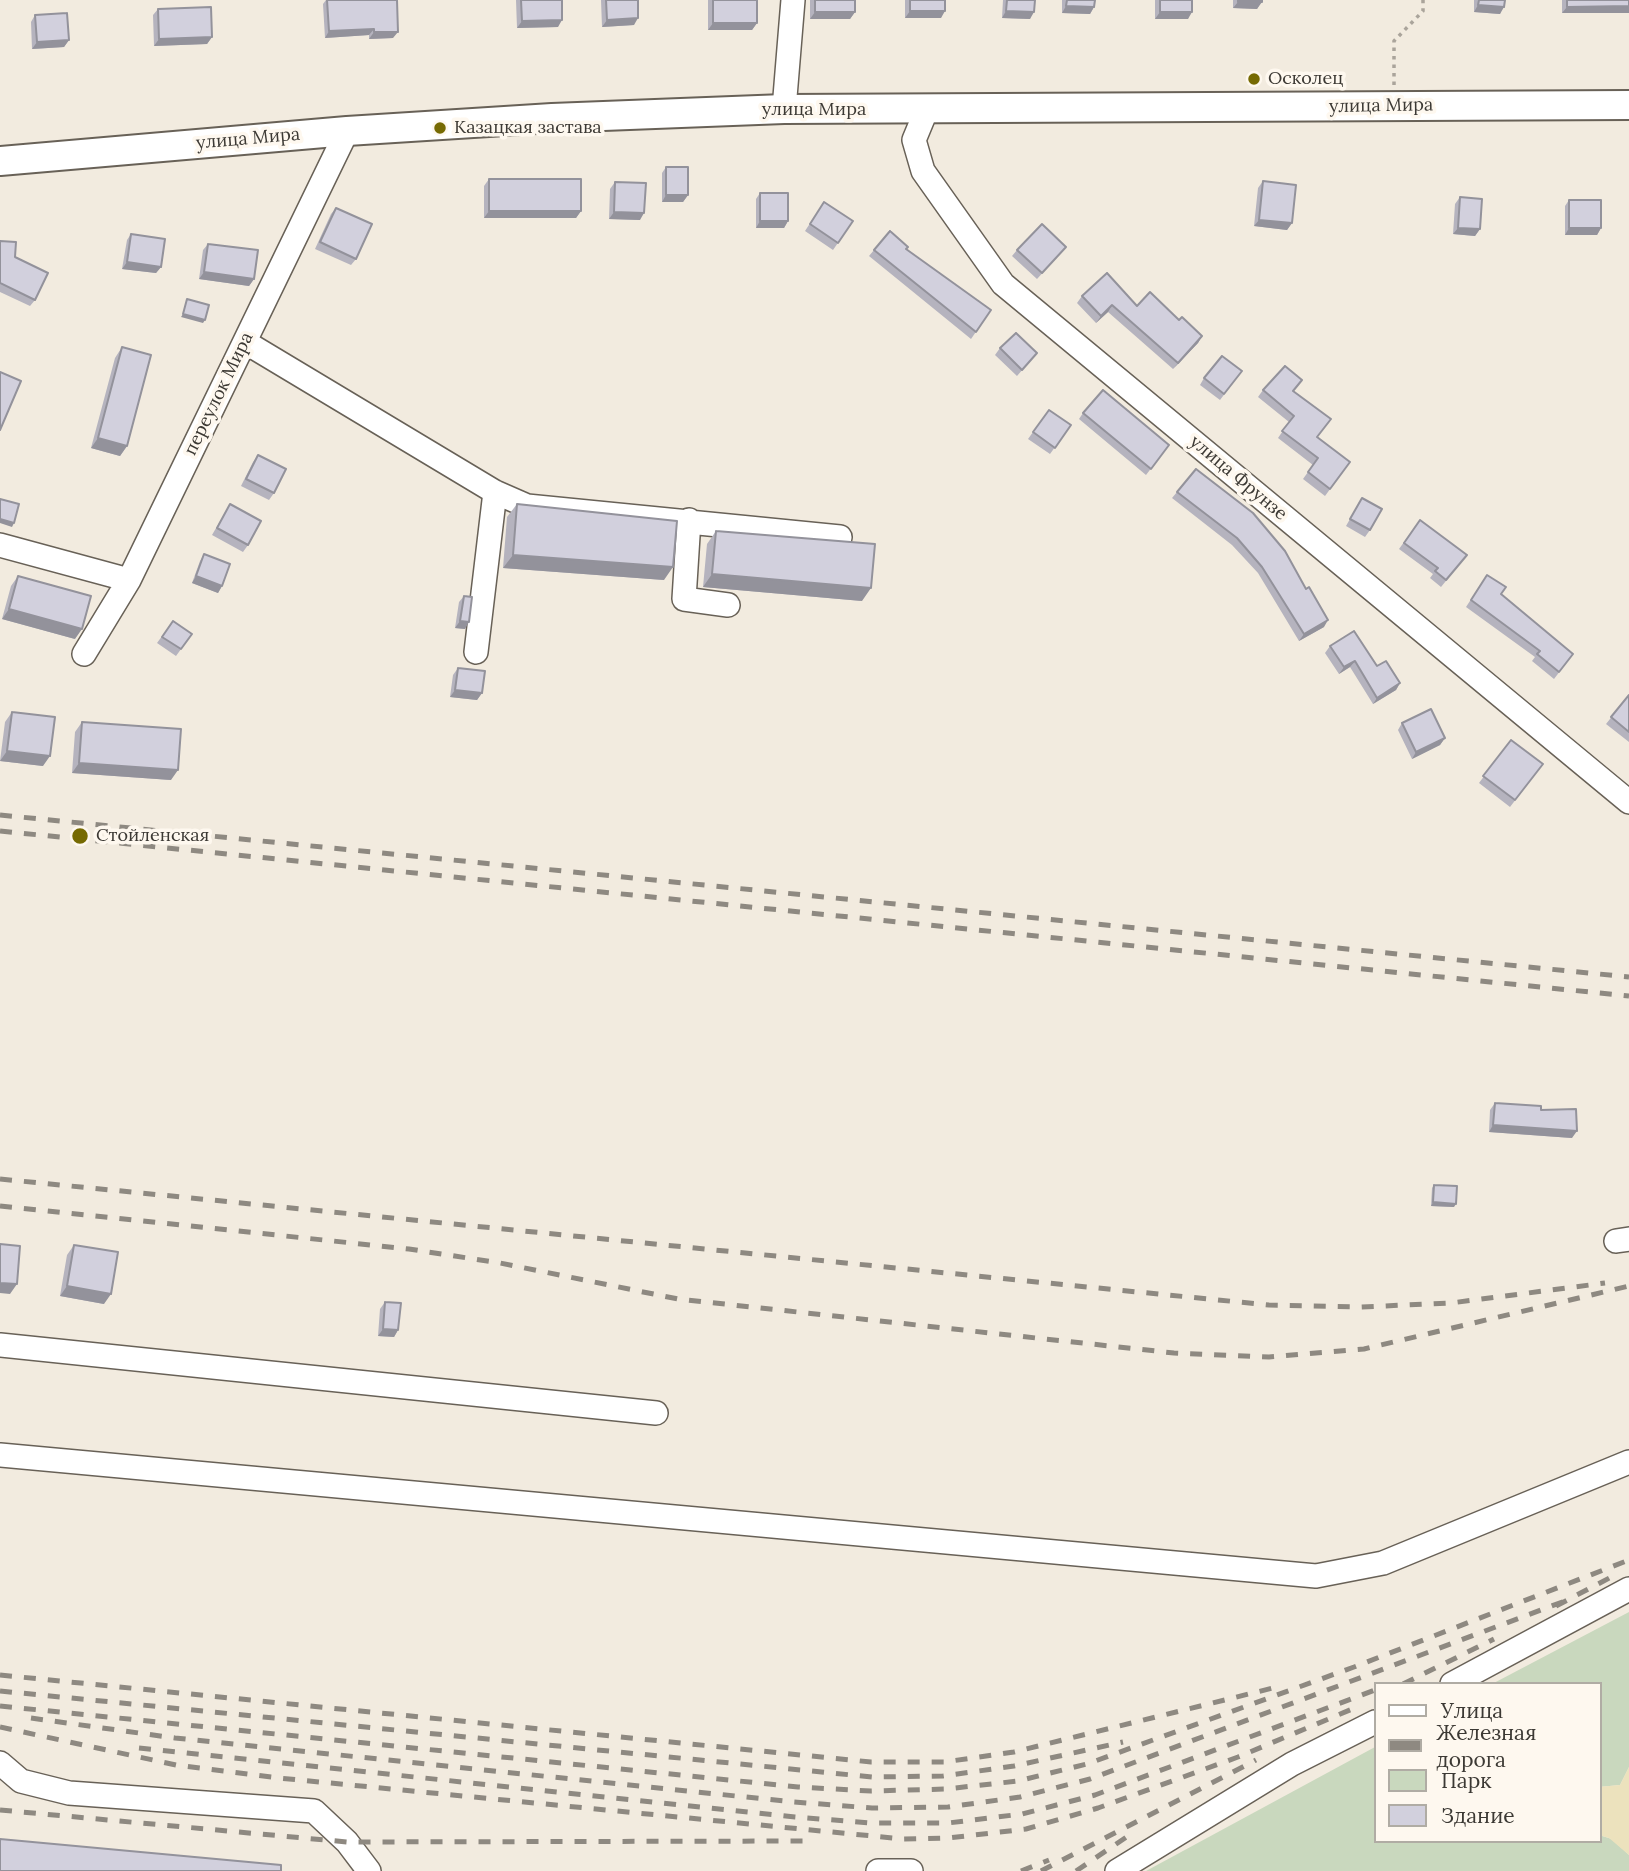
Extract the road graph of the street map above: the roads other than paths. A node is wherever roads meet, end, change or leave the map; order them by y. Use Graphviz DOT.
graph roads {
  1 [pos="793,0"];
  2 [pos="1629,105"];
  3 [pos="785,109"];
  4 [pos="926,111"];
  5 [pos="347,131"];
  6 [pos="0,161"];
  7 [pos="245,342"];
  8 [pos="495,492"];
  9 [pos="689,520"];
  10 [pos="840,537"];
  11 [pos="0,545"];
  12 [pos="129,580"];
  13 [pos="728,605"];
  14 [pos="476,652"];
  15 [pos="84,654"];
  16 [pos="1629,802"];
  17 [pos="0,1345"];
  18 [pos="656,1413"];
  19 [pos="0,1455"];
  20 [pos="1629,1462"];
  21 [pos="1629,1589"];
  22 [pos="1456,1682"];
  23 [pos="1374,1723"];
  24 [pos="0,1763"];
  25 [pos="369,1871"];
  26 [pos="878,1871"];
  27 [pos="911,1871"];
  28 [pos="1117,1871"];
  1 -- 3 [label="street"];
  2 -- 4 [label="main road, улица Мира"];
  3 -- 4 [label="main road, улица Мира"];
  3 -- 5 [label="main road, улица Мира"];
  4 -- 16 [label="street, улица Фрунзе"];
  5 -- 6 [label="main road, улица Мира"];
  5 -- 7 [label="street, переулок Мира"];
  7 -- 8 [label="street"];
  7 -- 12 [label="street, переулок Мира"];
  8 -- 9 [label="street"];
  8 -- 14 [label="street"];
  9 -- 10 [label="street"];
  9 -- 13 [label="street"];
  11 -- 12 [label="street"];
  12 -- 15 [label="street, переулок Мира"];
  17 -- 18 [label="street"];
  19 -- 20 [label="street"];
  21 -- 22 [label="street"];
  23 -- 28 [label="street"];
  24 -- 25 [label="street"];
  26 -- 27 [label="street"];
}
